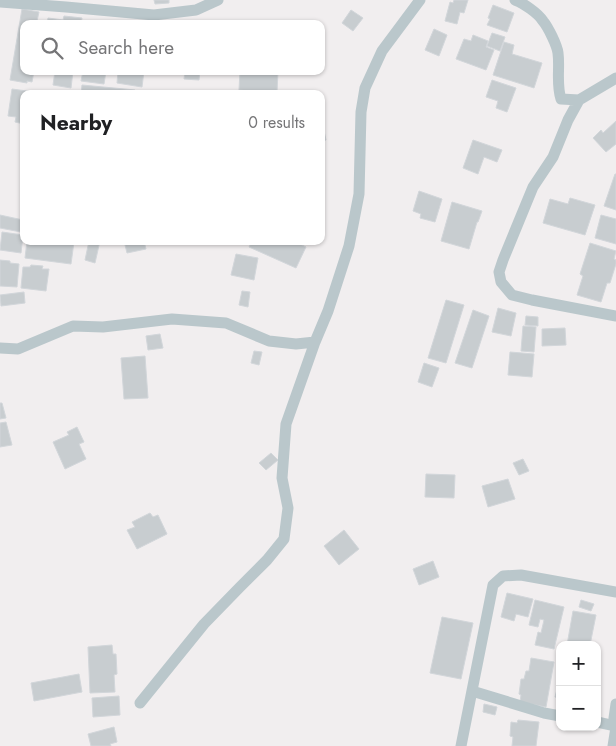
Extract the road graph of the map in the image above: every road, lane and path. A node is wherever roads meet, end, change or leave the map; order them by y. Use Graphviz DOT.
graph roads {
  1 [pos="218,0"];
  2 [pos="420,0"];
  3 [pos="515,0"];
  4 [pos="0,2"];
  5 [pos="66,3"];
  6 [pos="616,78"];
  7 [pos="579,100"];
  8 [pos="616,316"];
  9 [pos="315,342"];
  10 [pos="0,348"];
  11 [pos="616,592"];
  12 [pos="472,691"];
  13 [pos="140,703"];
  14 [pos="616,704"];
  15 [pos="556,715"];
  16 [pos="601,723"];
  17 [pos="616,726"];
  18 [pos="461,746"];
  19 [pos="613,746"];
  1 -- 5 [label="street"];
  2 -- 9 [label="street"];
  3 -- 7 [label="street"];
  4 -- 5 [label="street"];
  6 -- 7 [label="street"];
  7 -- 8 [label="street"];
  9 -- 10 [label="street"];
  9 -- 13 [label="street"];
  11 -- 12 [label="street"];
  12 -- 15 [label="street"];
  12 -- 18 [label="street"];
  14 -- 17 [label="street"];
  16 -- 17 [label="street"];
  17 -- 19 [label="street"];
}
